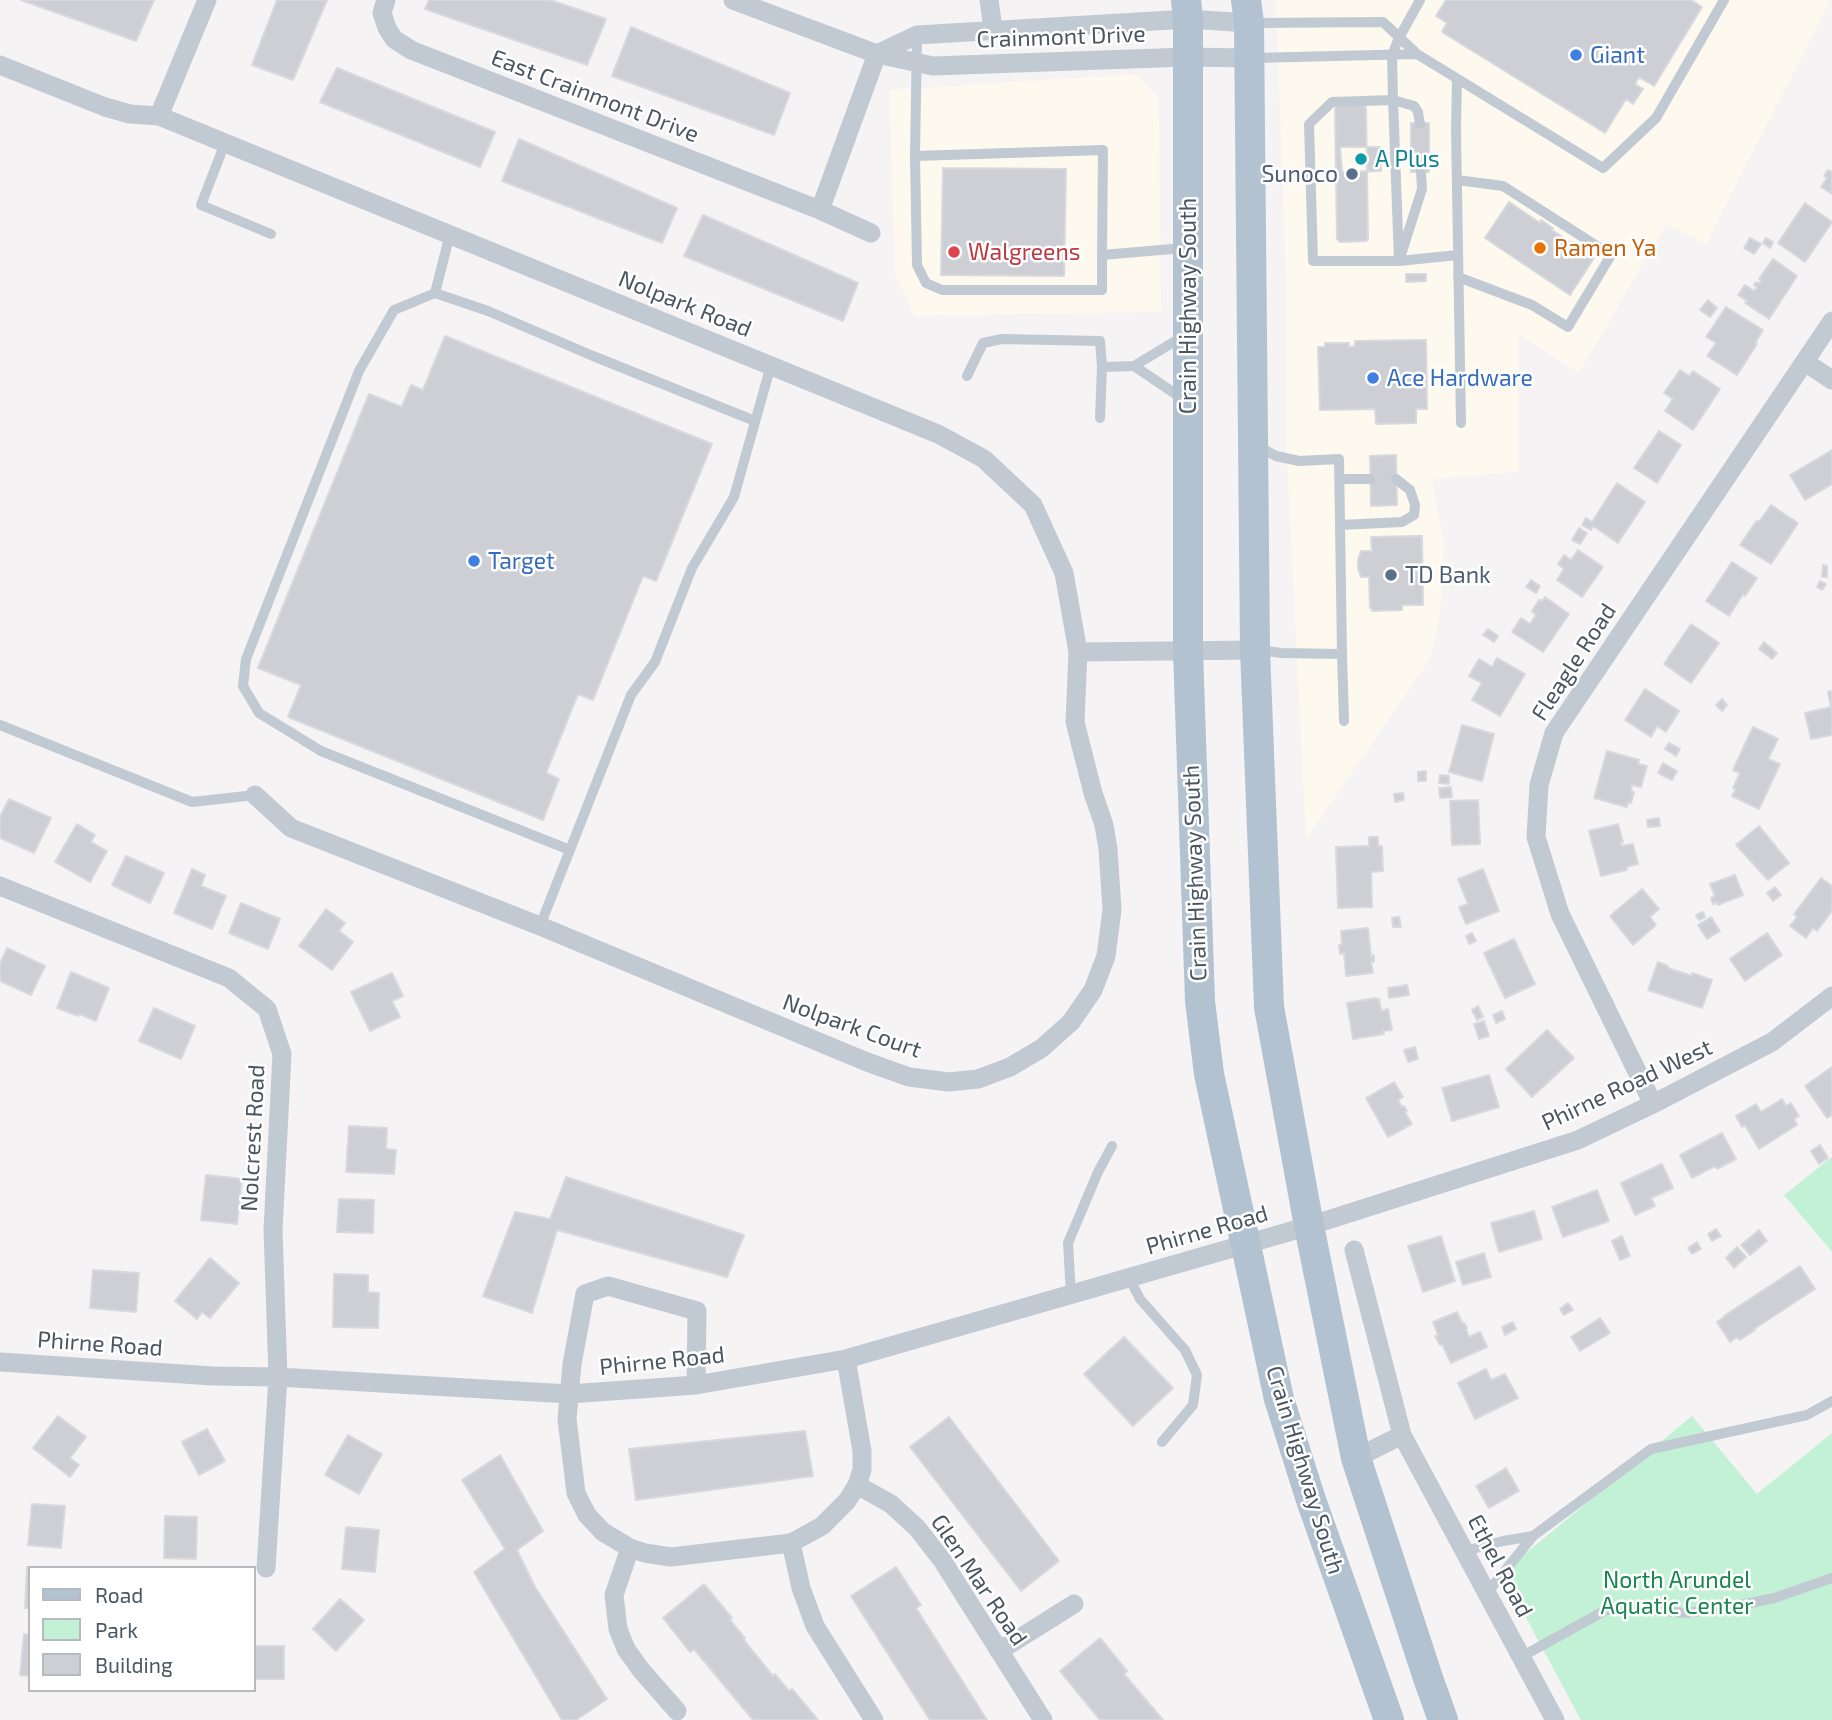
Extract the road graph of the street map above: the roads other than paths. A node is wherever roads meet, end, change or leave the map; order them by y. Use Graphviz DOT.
graph roads {
  1 [pos="207,0"];
  2 [pos="386,0"];
  3 [pos="733,0"];
  4 [pos="989,0"];
  5 [pos="1420,0"];
  6 [pos="1724,0"];
  7 [pos="1187,10"];
  8 [pos="1248,11"];
  9 [pos="993,29"];
  10 [pos="917,35"];
  11 [pos="1399,37"];
  12 [pos="877,54"];
  13 [pos="1417,54"];
  14 [pos="1392,55"];
  15 [pos="1187,57"];
  16 [pos="1249,58"];
  17 [pos="916,62"];
  18 [pos="0,65"];
  19 [pos="1457,79"];
  20 [pos="1393,100"];
  21 [pos="159,116"];
  22 [pos="1420,124"];
  23 [pos="225,143"];
  24 [pos="915,156"];
  25 [pos="1422,172"];
  26 [pos="1457,180"];
  27 [pos="820,210"];
  28 [pos="872,233"];
  29 [pos="271,234"];
  30 [pos="450,234"];
  31 [pos="1187,248"];
  32 [pos="1102,255"];
  33 [pos="1458,255"];
  34 [pos="1399,261"];
  35 [pos="1458,277"];
  36 [pos="435,293"];
  37 [pos="1832,321"];
  38 [pos="1187,334"];
  39 [pos="1805,362"];
  40 [pos="771,365"];
  41 [pos="1134,366"];
  42 [pos="1102,367"];
  43 [pos="967,376"];
  44 [pos="1832,380"];
  45 [pos="1188,402"];
  46 [pos="1100,418"];
  47 [pos="755,421"];
  48 [pos="1461,423"];
  49 [pos="1253,444"];
  50 [pos="1339,479"];
  51 [pos="1370,479"];
  52 [pos="1396,479"];
  53 [pos="1340,525"];
  54 [pos="1255,650"];
  55 [pos="1188,651"];
  56 [pos="1079,652"];
  57 [pos="1342,654"];
  58 [pos="1344,721"];
  59 [pos="0,725"];
  60 [pos="255,795"];
  61 [pos="569,850"];
  62 [pos="0,886"];
  63 [pos="540,926"];
  64 [pos="1832,996"];
  65 [pos="1653,1104"];
  66 [pos="1112,1146"];
  67 [pos="1309,1226"];
  68 [pos="1246,1244"];
  69 [pos="1354,1250"];
  70 [pos="1129,1278"];
  71 [pos="1071,1294"];
  72 [pos="846,1359"];
  73 [pos="0,1362"];
  74 [pos="278,1377"];
  75 [pos="696,1385"];
  76 [pos="569,1394"];
  77 [pos="1832,1401"];
  78 [pos="1402,1435"];
  79 [pos="1162,1442"];
  80 [pos="1356,1458"];
  81 [pos="857,1485"];
  82 [pos="1533,1536"];
  83 [pos="791,1543"];
  84 [pos="630,1548"];
  85 [pos="1465,1551"];
  86 [pos="266,1567"];
  87 [pos="1832,1577"];
  88 [pos="1487,1593"];
  89 [pos="1074,1604"];
  90 [pos="999,1651"];
  91 [pos="1521,1657"];
  92 [pos="677,1711"];
  93 [pos="874,1720"];
  94 [pos="1043,1720"];
  95 [pos="1389,1720"];
  96 [pos="1443,1720"];
  97 [pos="1555,1720"];
  1 -- 21 [label="street"];
  2 -- 27 [label="street, East Crainmont Drive"];
  3 -- 12 [label="street, Crainmont Drive"];
  4 -- 9 [label="street"];
  5 -- 11 [label="lane"];
  6 -- 19 [label="lane"];
  7 -- 8 [label="street, Crainmont Drive"];
  7 -- 9 [label="street, Crainmont Drive"];
  7 -- 15 [label="main road, Crain Highway South"];
  8 -- 11 [label="lane"];
  8 -- 16 [label="main road"];
  9 -- 10 [label="street, Crainmont Drive"];
  10 -- 12 [label="street, Crainmont Drive"];
  10 -- 17 [label="lane"];
  11 -- 13 [label="lane"];
  11 -- 14 [label="lane"];
  12 -- 17 [label="street, Crainmont Drive"];
  12 -- 27 [label="street"];
  13 -- 14 [label="lane"];
  13 -- 19 [label="lane"];
  14 -- 16 [label="lane"];
  14 -- 20 [label="lane"];
  15 -- 16 [label="street, Crainmont Drive"];
  15 -- 17 [label="street, Crainmont Drive"];
  15 -- 31 [label="main road, Crain Highway South"];
  16 -- 49 [label="main road"];
  17 -- 24 [label="lane"];
  18 -- 21 [label="street, Nolpark Road"];
  19 -- 26 [label="lane"];
  20 -- 22 [label="lane"];
  20 -- 34 [label="lane"];
  20 -- 34 [label="lane"];
  21 -- 23 [label="street, Nolpark Road"];
  23 -- 29 [label="lane"];
  23 -- 30 [label="street, Nolpark Road"];
  24 -- 32 [label="lane"];
  24 -- 32 [label="lane"];
  25 -- 34 [label="lane"];
  26 -- 33 [label="lane"];
  26 -- 35 [label="lane"];
  27 -- 28 [label="street, East Crainmont Drive"];
  30 -- 36 [label="lane"];
  30 -- 40 [label="street, Nolpark Road"];
  31 -- 32 [label="lane"];
  31 -- 38 [label="main road, Crain Highway South"];
  33 -- 34 [label="lane"];
  33 -- 35 [label="lane"];
  35 -- 48 [label="lane"];
  36 -- 47 [label="lane"];
  36 -- 61 [label="lane"];
  37 -- 39 [label="street, Fleagle Road"];
  38 -- 41 [label="lane"];
  38 -- 45 [label="main road, Crain Highway South"];
  39 -- 44 [label="street"];
  39 -- 65 [label="street, Fleagle Road"];
  40 -- 47 [label="lane"];
  40 -- 56 [label="street, Nolpark Road"];
  41 -- 42 [label="lane"];
  41 -- 45 [label="lane"];
  42 -- 43 [label="lane"];
  42 -- 46 [label="lane"];
  45 -- 55 [label="main road, Crain Highway South"];
  47 -- 61 [label="lane"];
  49 -- 50 [label="lane"];
  49 -- 54 [label="main road"];
  50 -- 51 [label="lane"];
  50 -- 53 [label="lane"];
  52 -- 53 [label="lane"];
  53 -- 57 [label="lane"];
  54 -- 55 [label="street"];
  54 -- 57 [label="lane"];
  54 -- 67 [label="main road"];
  55 -- 56 [label="street"];
  55 -- 68 [label="main road, Crain Highway South"];
  56 -- 63 [label="street, Nolpark Court"];
  57 -- 58 [label="lane"];
  59 -- 60 [label="lane"];
  60 -- 63 [label="street, Nolpark Court"];
  61 -- 63 [label="lane"];
  62 -- 74 [label="street, Nolcrest Road"];
  64 -- 65 [label="street, Phirne Road West"];
  65 -- 67 [label="street, Phirne Road West"];
  66 -- 71 [label="lane"];
  67 -- 68 [label="street, Phirne Road"];
  67 -- 80 [label="main road"];
  68 -- 70 [label="street, Phirne Road"];
  68 -- 95 [label="main road, Crain Highway South"];
  69 -- 78 [label="street, Ethel Road"];
  70 -- 71 [label="street, Phirne Road"];
  70 -- 79 [label="lane"];
  71 -- 72 [label="street, Phirne Road"];
  72 -- 75 [label="street, Phirne Road"];
  72 -- 81 [label="street"];
  73 -- 74 [label="street, Phirne Road"];
  74 -- 76 [label="street, Phirne Road"];
  74 -- 86 [label="street, Nolcrest Road"];
  75 -- 76 [label="street, Phirne Road"];
  75 -- 76 [label="street"];
  76 -- 84 [label="street"];
  77 -- 82 [label="lane"];
  78 -- 80 [label="street"];
  78 -- 85 [label="street, Ethel Road"];
  80 -- 96 [label="main road"];
  81 -- 83 [label="street"];
  81 -- 90 [label="street, Glen Mar Road"];
  82 -- 85 [label="lane"];
  82 -- 88 [label="lane"];
  83 -- 84 [label="street"];
  83 -- 93 [label="street"];
  84 -- 92 [label="street"];
  85 -- 88 [label="street, Ethel Road"];
  87 -- 91 [label="lane"];
  88 -- 91 [label="street, Ethel Road"];
  89 -- 90 [label="street"];
  90 -- 94 [label="street, Glen Mar Road"];
  91 -- 97 [label="street, Ethel Road"];
}
